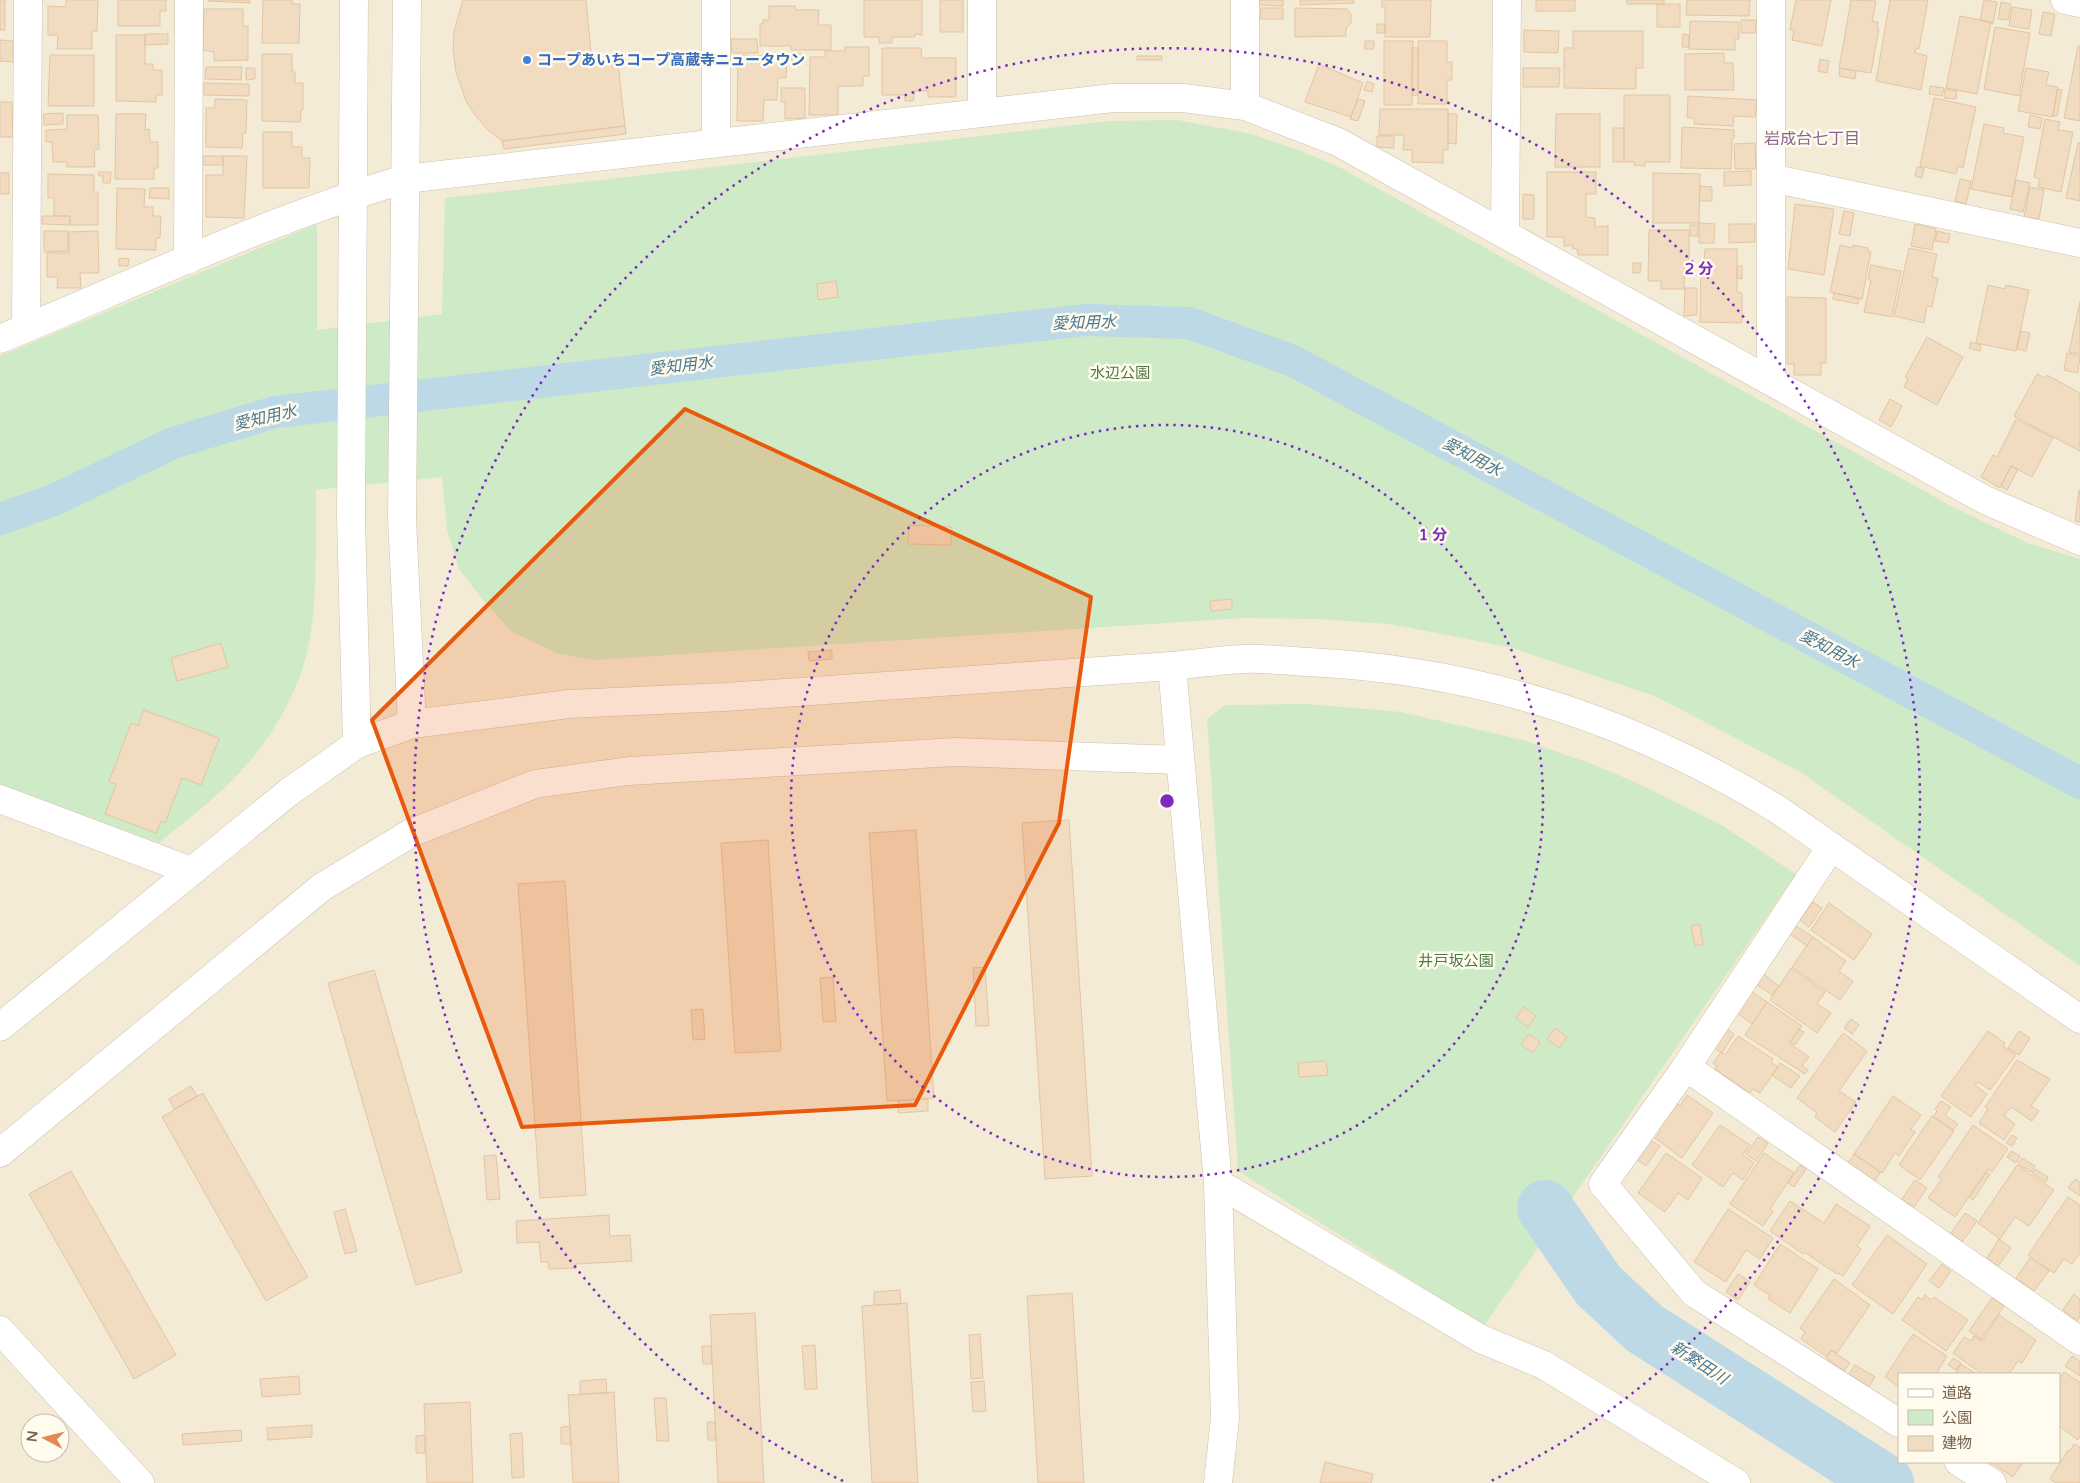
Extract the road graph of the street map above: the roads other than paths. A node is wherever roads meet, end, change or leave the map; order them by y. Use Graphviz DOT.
graph roads {
  1 [pos="28,0"];
  2 [pos="189,0"];
  3 [pos="354,0"];
  4 [pos="407,0"];
  5 [pos="716,0"];
  6 [pos="982,0"];
  7 [pos="1245,0"];
  8 [pos="1507,0"];
  9 [pos="1771,0"];
  10 [pos="2065,0"];
  11 [pos="2080,3"];
  12 [pos="1245,106"];
  13 [pos="982,113"];
  14 [pos="716,142"];
  15 [pos="1771,178"];
  16 [pos="405,179"];
  17 [pos="353,195"];
  18 [pos="1505,233"];
  19 [pos="2080,242"];
  20 [pos="188,260"];
  21 [pos="26,328"];
  22 [pos="0,339"];
  23 [pos="1770,380"];
  24 [pos="2080,541"];
  25 [pos="1172,666"];
  26 [pos="412,724"];
  27 [pos="357,744"];
  28 [pos="1180,760"];
  29 [pos="0,799"];
  30 [pos="1831,847"];
  31 [pos="191,871"];
  32 [pos="2080,1019"];
  33 [pos="0,1027"];
  34 [pos="1686,1067"];
  35 [pos="0,1153"];
  36 [pos="1218,1183"];
  37 [pos="0,1330"];
  38 [pos="2080,1341"];
  39 [pos="1898,1422"];
  40 [pos="1961,1463"];
  41 [pos="140,1483"];
  42 [pos="1218,1483"];
  43 [pos="1736,1483"];
  44 [pos="1992,1483"];
  1 -- 21 [label="street"];
  2 -- 20 [label="street"];
  3 -- 17 [label="street"];
  4 -- 16 [label="street"];
  5 -- 14 [label="street"];
  6 -- 13 [label="street"];
  7 -- 12 [label="street"];
  8 -- 18 [label="street"];
  9 -- 15 [label="street"];
  10 -- 11 [label="street"];
  12 -- 13 [label="street"];
  12 -- 18 [label="street"];
  13 -- 14 [label="street"];
  14 -- 16 [label="street"];
  15 -- 19 [label="street"];
  15 -- 23 [label="street"];
  16 -- 17 [label="street"];
  16 -- 26 [label="street"];
  17 -- 20 [label="street"];
  17 -- 27 [label="street"];
  18 -- 23 [label="street"];
  20 -- 21 [label="street"];
  21 -- 22 [label="street"];
  23 -- 24 [label="street"];
  25 -- 26 [label="street"];
  25 -- 28 [label="street"];
  25 -- 30 [label="street"];
  26 -- 27 [label="street"];
  27 -- 31 [label="street"];
  28 -- 35 [label="street"];
  28 -- 36 [label="street"];
  29 -- 31 [label="street"];
  30 -- 32 [label="street"];
  30 -- 34 [label="street"];
  31 -- 33 [label="street"];
  34 -- 38 [label="street"];
  34 -- 39 [label="street"];
  36 -- 42 [label="street"];
  36 -- 43 [label="street"];
  37 -- 41 [label="street"];
  40 -- 44 [label="street"];
}
